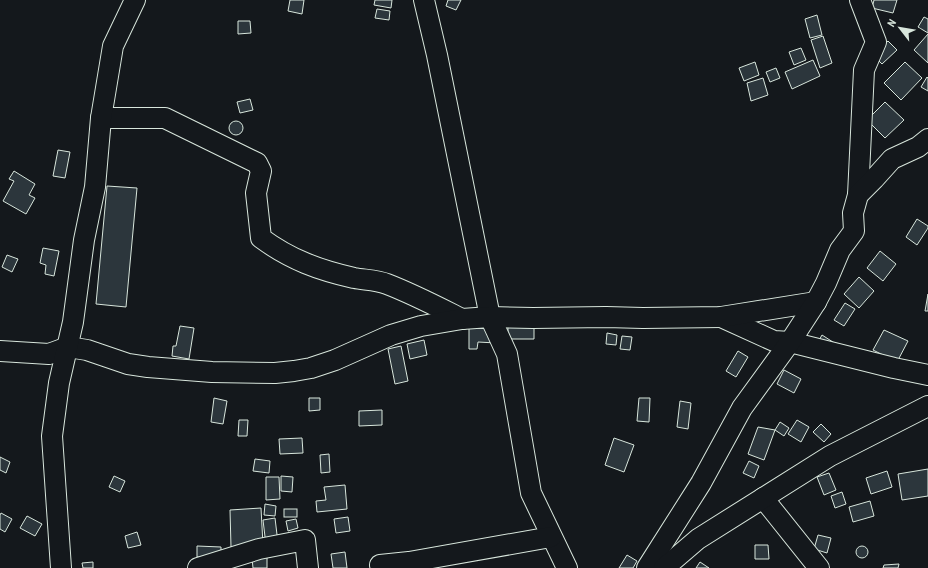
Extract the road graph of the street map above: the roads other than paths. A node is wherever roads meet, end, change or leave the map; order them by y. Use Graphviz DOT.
graph roads {
  1 [pos="135,0"];
  2 [pos="424,0"];
  3 [pos="860,0"];
  4 [pos="102,118"];
  5 [pos="928,139"];
  6 [pos="858,194"];
  7 [pos="816,302"];
  8 [pos="490,317"];
  9 [pos="720,317"];
  10 [pos="462,319"];
  11 [pos="790,342"];
  12 [pos="68,347"];
  13 [pos="0,351"];
  14 [pos="928,375"];
  15 [pos="928,406"];
  16 [pos="763,498"];
  17 [pos="551,537"];
  18 [pos="61,568"];
  19 [pos="198,568"];
  20 [pos="308,568"];
  21 [pos="381,568"];
  22 [pos="566,568"];
  23 [pos="646,568"];
  24 [pos="664,568"];
  25 [pos="819,568"];
  1 -- 4 [label="street"];
  2 -- 8 [label="street"];
  3 -- 6 [label="street"];
  4 -- 10 [label="street"];
  4 -- 12 [label="street"];
  5 -- 6 [label="street"];
  6 -- 7 [label="street"];
  7 -- 9 [label="street"];
  7 -- 11 [label="street"];
  8 -- 9 [label="street"];
  8 -- 10 [label="street"];
  8 -- 17 [label="street"];
  9 -- 11 [label="street"];
  10 -- 12 [label="street"];
  11 -- 14 [label="street"];
  11 -- 23 [label="street"];
  12 -- 13 [label="street"];
  12 -- 18 [label="street"];
  15 -- 16 [label="street"];
  16 -- 24 [label="street"];
  16 -- 25 [label="street"];
  17 -- 21 [label="street"];
  17 -- 22 [label="street"];
  19 -- 20 [label="street"];
}
